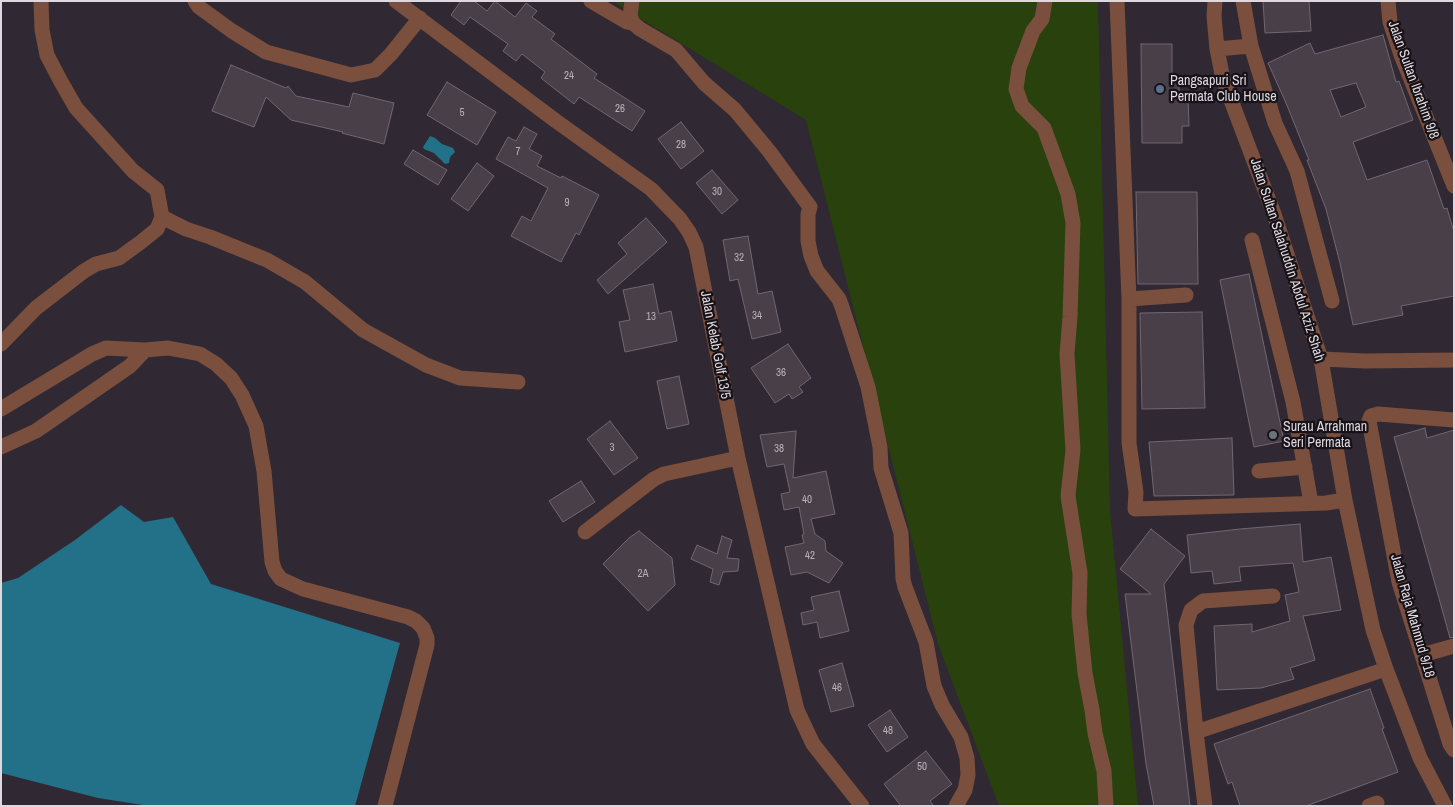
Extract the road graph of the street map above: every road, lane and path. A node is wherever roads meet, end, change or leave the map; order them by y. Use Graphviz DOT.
graph roads {
  1 [pos="41,1"];
  2 [pos="195,1"];
  3 [pos="396,1"];
  4 [pos="591,1"];
  5 [pos="632,1"];
  6 [pos="1045,1"];
  7 [pos="1117,1"];
  8 [pos="1214,1"];
  9 [pos="1243,1"];
  10 [pos="1388,1"];
  11 [pos="420,18"];
  12 [pos="633,23"];
  13 [pos="1251,46"];
  14 [pos="1217,49"];
  15 [pos="1454,186"];
  16 [pos="162,216"];
  17 [pos="1252,240"];
  18 [pos="1186,295"];
  19 [pos="1129,299"];
  20 [pos="1332,301"];
  21 [pos="1,344"];
  22 [pos="145,350"];
  23 [pos="1321,359"];
  24 [pos="1454,360"];
  25 [pos="518,382"];
  26 [pos="1,408"];
  27 [pos="1454,420"];
  28 [pos="1,447"];
  29 [pos="738,458"];
  30 [pos="1305,467"];
  31 [pos="1259,471"];
  32 [pos="1345,500"];
  33 [pos="1311,503"];
  34 [pos="585,532"];
  35 [pos="1273,596"];
  36 [pos="1454,646"];
  37 [pos="1422,655"];
  38 [pos="1386,670"];
  39 [pos="1196,732"];
  40 [pos="1454,750"];
  41 [pos="385,806"];
  42 [pos="862,806"];
  43 [pos="956,806"];
  44 [pos="1106,806"];
  45 [pos="1205,806"];
  46 [pos="1446,806"];
  1 -- 16 [label="street"];
  2 -- 11 [label="street"];
  3 -- 11 [label="street, Jalan Kelab Golf 13/5"];
  4 -- 12 [label="street"];
  5 -- 12 [label="street"];
  6 -- 44 [label="street"];
  7 -- 19 [label="street"];
  8 -- 14 [label="street, Jalan Sultan Salahuddin Abdul Aziz Shah"];
  9 -- 13 [label="street"];
  10 -- 15 [label="street, Jalan Sultan Ibrahim 9/8"];
  11 -- 29 [label="street, Jalan Kelab Golf 13/5"];
  12 -- 43 [label="street"];
  13 -- 14 [label="street"];
  13 -- 20 [label="street"];
  14 -- 23 [label="street, Jalan Sultan Salahuddin Abdul Aziz Shah"];
  16 -- 21 [label="street"];
  16 -- 25 [label="street"];
  17 -- 30 [label="street"];
  18 -- 19 [label="street"];
  19 -- 33 [label="street"];
  22 -- 26 [label="street"];
  22 -- 28 [label="street"];
  22 -- 41 [label="street"];
  23 -- 24 [label="street"];
  23 -- 32 [label="street, Jalan Sultan Salahuddin Abdul Aziz Shah"];
  27 -- 37 [label="street, Jalan Raja Mahmud 9/18"];
  29 -- 34 [label="street"];
  29 -- 42 [label="street, Jalan Kelab Golf 13/5"];
  30 -- 31 [label="street"];
  30 -- 33 [label="street"];
  32 -- 33 [label="street"];
  32 -- 38 [label="street, Jalan Sultan Salahuddin Abdul Aziz Shah"];
  35 -- 39 [label="street"];
  36 -- 37 [label="street"];
  37 -- 40 [label="street, Jalan Raja Mahmud 9/18"];
  38 -- 39 [label="street"];
  38 -- 46 [label="street, Jalan Sultan Salahuddin Abdul Aziz Shah"];
  39 -- 45 [label="street"];
}
